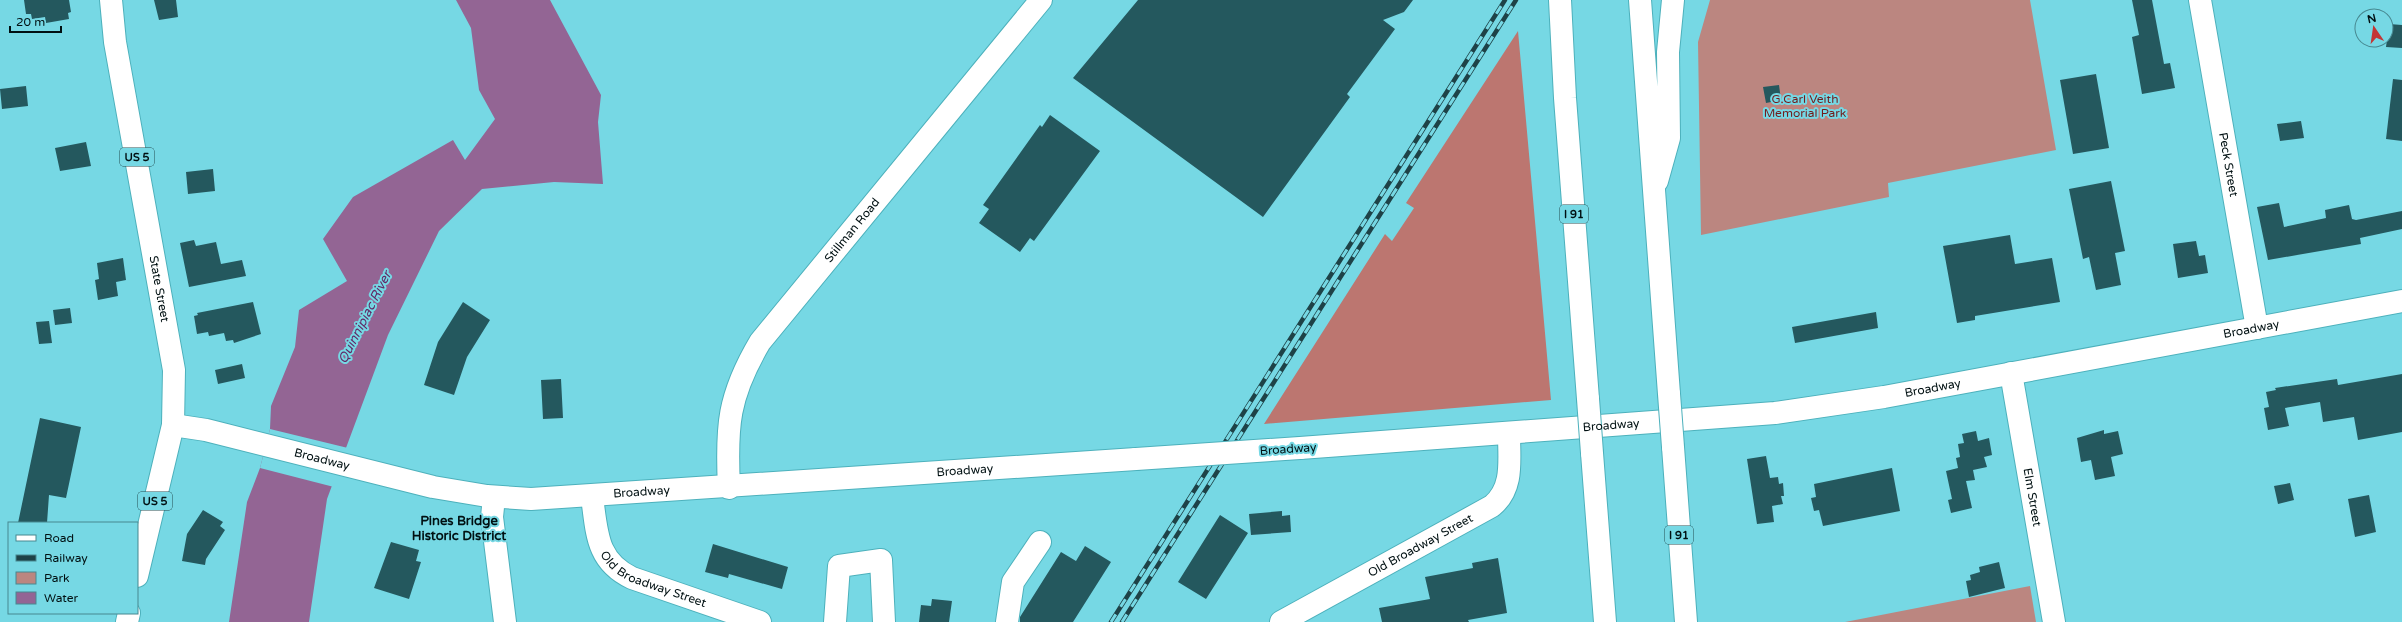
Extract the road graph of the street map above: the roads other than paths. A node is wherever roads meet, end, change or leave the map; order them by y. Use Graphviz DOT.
graph roads {
  1 [pos="111,0"];
  2 [pos="1041,0"];
  3 [pos="1560,0"];
  4 [pos="1640,0"];
  5 [pos="1673,0"];
  6 [pos="2200,0"];
  7 [pos="1654,192"];
  8 [pos="2402,301"];
  9 [pos="2257,328"];
  10 [pos="2011,373"];
  11 [pos="173,425"];
  12 [pos="1509,434"];
  13 [pos="729,488"];
  14 [pos="494,497"];
  15 [pos="592,497"];
  16 [pos="1040,542"];
  17 [pos="138,572"];
  18 [pos="1288,620"];
  19 [pos="755,621"];
  20 [pos="505,622"];
  21 [pos="835,622"];
  22 [pos="884,622"];
  23 [pos="1006,622"];
  24 [pos="1605,622"];
  25 [pos="1686,622"];
  26 [pos="2054,622"];
  1 -- 11 [label="main road, State Street / US 5"];
  2 -- 13 [label="main road, Stillman Road"];
  3 -- 24 [label="main road, I 91, bridge"];
  4 -- 7 [label="main road, I 91"];
  5 -- 7 [label="main road"];
  6 -- 9 [label="main road, Peck Street"];
  7 -- 25 [label="main road, I 91, bridge"];
  8 -- 9 [label="main road, Broadway"];
  9 -- 10 [label="main road, Broadway"];
  10 -- 12 [label="main road, Broadway"];
  10 -- 26 [label="main road, Elm Street"];
  11 -- 14 [label="main road, Broadway"];
  11 -- 17 [label="main road, State Street / US 5"];
  12 -- 13 [label="main road, Broadway, bridge"];
  12 -- 18 [label="main road, Old Broadway Street"];
  13 -- 15 [label="main road, Broadway"];
  14 -- 15 [label="main road, Broadway"];
  14 -- 20 [label="main road"];
  15 -- 19 [label="main road, Old Broadway Street"];
  16 -- 23 [label="main road"];
  21 -- 22 [label="main road"];
}
